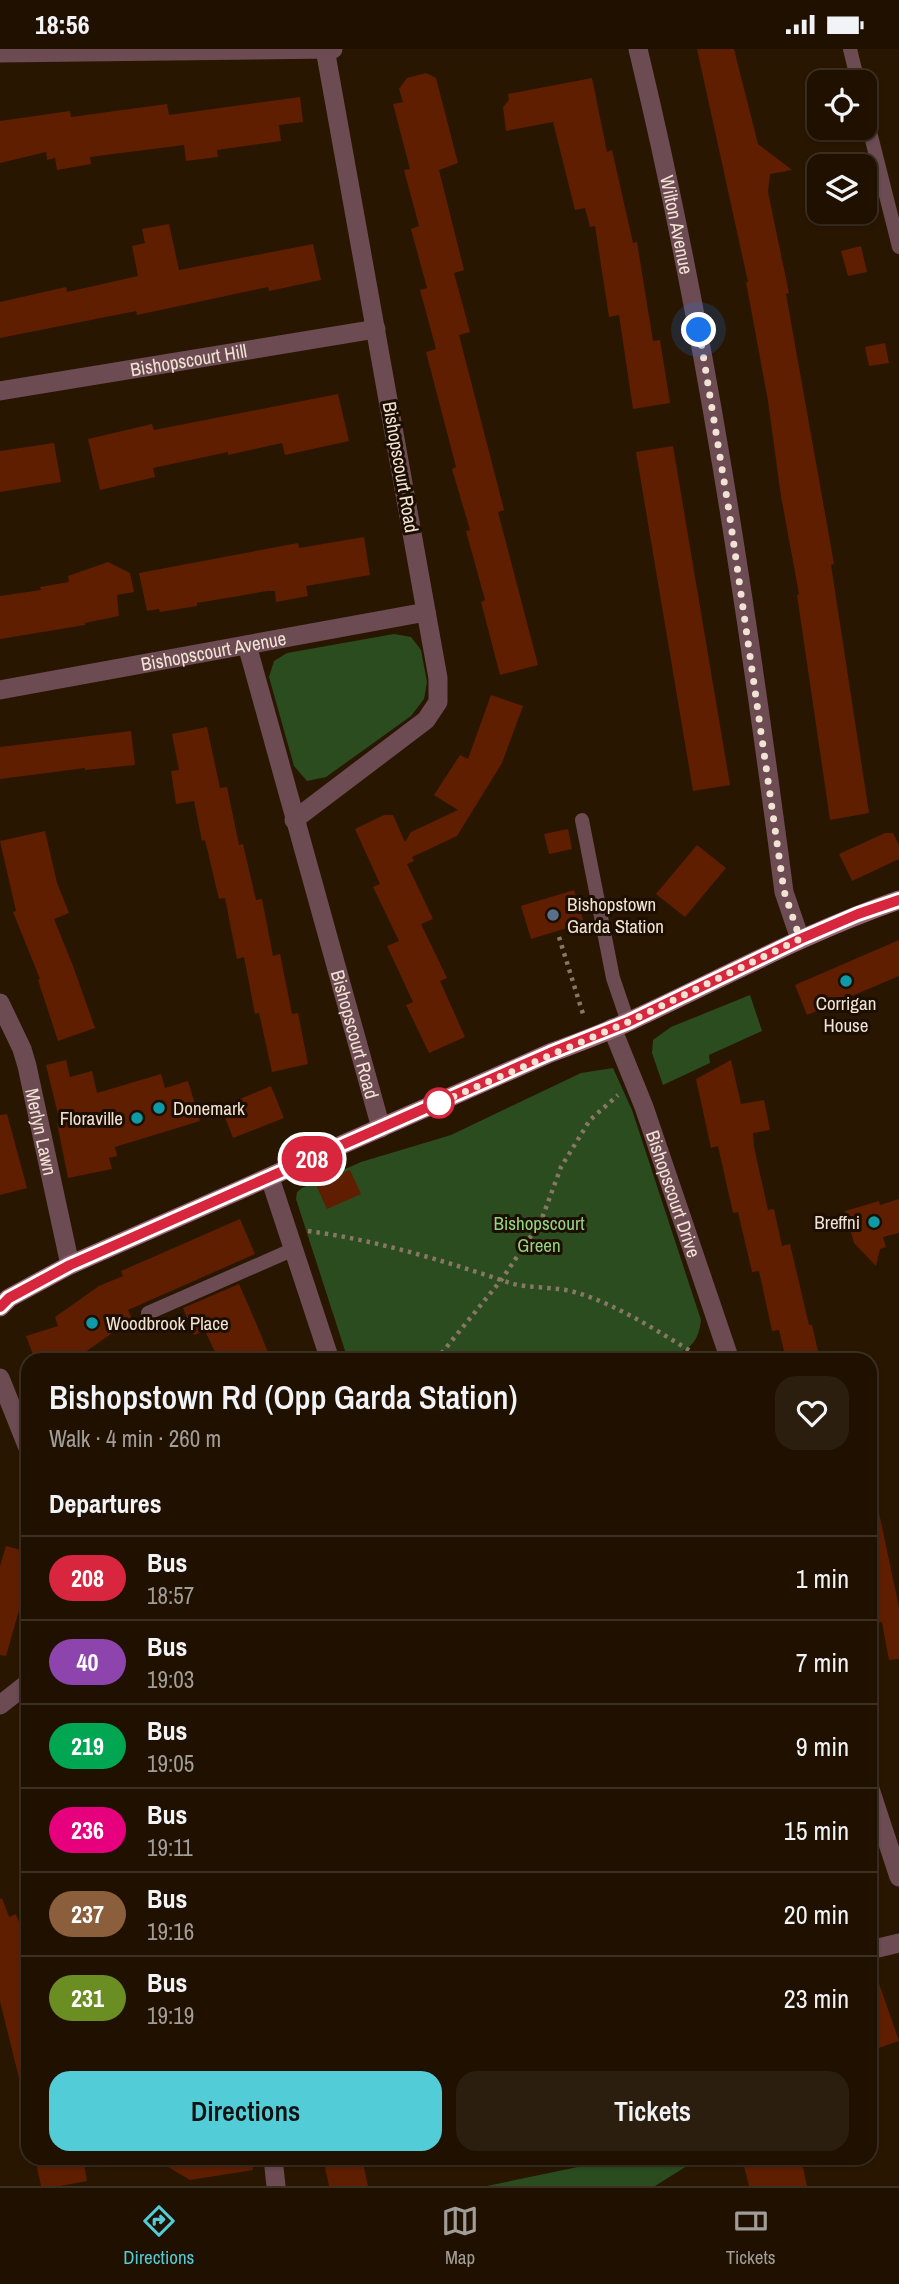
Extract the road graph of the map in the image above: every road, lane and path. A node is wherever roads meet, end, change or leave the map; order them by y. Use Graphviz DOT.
graph roads {
  1 [pos="325,49"];
  2 [pos="333,49"];
  3 [pos="638,49"];
  4 [pos="850,49"];
  5 [pos="0,53"];
  6 [pos="855,70"];
  7 [pos="872,140"];
  8 [pos="899,247"];
  9 [pos="376,329"];
  10 [pos="0,391"];
  11 [pos="426,613"];
  12 [pos="247,645"];
  13 [pos="0,690"];
  14 [pos="294,820"];
  15 [pos="582,820"];
  16 [pos="899,891"];
  17 [pos="899,900"];
  18 [pos="858,914"];
  19 [pos="559,937"];
  20 [pos="800,939"];
  21 [pos="0,1003"];
  22 [pos="583,1014"];
  23 [pos="620,1025"];
  24 [pos="634,1082"];
  25 [pos="381,1128"];
  26 [pos="270,1178"];
  27 [pos="287,1228"];
  28 [pos="293,1249"];
  29 [pos="70,1265"];
  30 [pos="502,1279"];
  31 [pos="0,1307"];
  32 [pos="148,1313"];
  33 [pos="328,1353"];
  34 [pos="442,1353"];
  35 [pos="693,1353"];
  36 [pos="720,1353"];
  37 [pos="0,1378"];
  38 [pos="21,1430"];
  39 [pos="21,1688"];
  40 [pos="0,1705"];
  41 [pos="877,1810"];
  42 [pos="899,1877"];
  43 [pos="899,1943"];
  44 [pos="877,1948"];
  45 [pos="274,2165"];
  46 [pos="276,2186"];
  1 -- 2 [label="street"];
  1 -- 5 [label="street"];
  1 -- 9 [label="street, Bishopscourt Road"];
  3 -- 20 [label="street, Wilton Avenue"];
  4 -- 6 [label="lane"];
  7 -- 8 [label="lane"];
  9 -- 10 [label="street, Bishopscourt Hill"];
  9 -- 11 [label="street, Bishopscourt Road"];
  11 -- 12 [label="street, Bishopscourt Avenue"];
  11 -- 14 [label="street, Bishopscourt Road"];
  12 -- 13 [label="street, Bishopscourt Avenue"];
  12 -- 14 [label="street, Bishopscourt Road"];
  14 -- 25 [label="street, Bishopscourt Road"];
  15 -- 23 [label="lane"];
  16 -- 18 [label="main road"];
  17 -- 18 [label="main road"];
  18 -- 20 [label="main road"];
  19 -- 22 [label="path"];
  20 -- 23 [label="main road"];
  21 -- 29 [label="street, Merlyn Lawn"];
  23 -- 24 [label="street, Bishopscourt Drive"];
  23 -- 25 [label="main road"];
  24 -- 30 [label="path"];
  24 -- 36 [label="street, Bishopscourt Drive"];
  25 -- 26 [label="main road"];
  26 -- 27 [label="street"];
  26 -- 29 [label="main road"];
  27 -- 28 [label="street"];
  27 -- 30 [label="path"];
  28 -- 32 [label="lane"];
  28 -- 33 [label="street"];
  29 -- 31 [label="main road"];
  30 -- 34 [label="path"];
  30 -- 35 [label="path"];
  37 -- 38 [label="street"];
  39 -- 40 [label="street"];
  41 -- 42 [label="street"];
  43 -- 44 [label="street"];
  45 -- 46 [label="street"];
}
